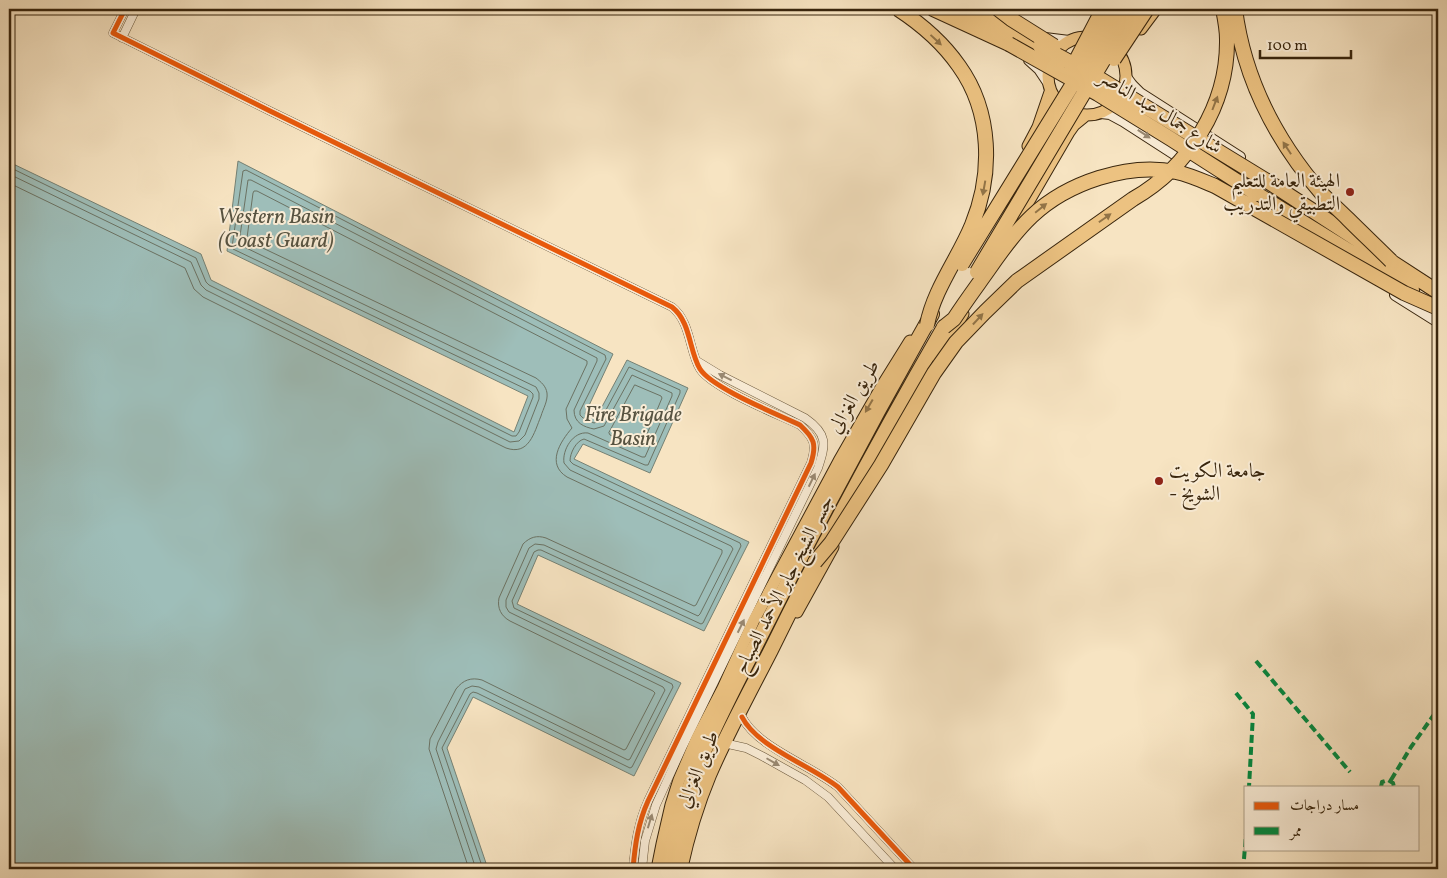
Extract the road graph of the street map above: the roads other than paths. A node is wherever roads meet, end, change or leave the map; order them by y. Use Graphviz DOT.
graph roads {
  1 [pos="125,9"];
  2 [pos="136,9"];
  3 [pos="898,9"];
  4 [pos="928,9"];
  5 [pos="933,9"];
  6 [pos="964,9"];
  7 [pos="986,9"];
  8 [pos="998,9"];
  9 [pos="1103,9"];
  10 [pos="1113,9"];
  11 [pos="1119,9"];
  12 [pos="1134,9"];
  13 [pos="1147,9"];
  14 [pos="1156,9"];
  15 [pos="1223,9"];
  16 [pos="1235,9"];
  17 [pos="1082,37"];
  18 [pos="122,38"];
  19 [pos="1069,41"];
  20 [pos="1126,72"];
  21 [pos="1092,74"];
  22 [pos="1049,86"];
  23 [pos="1073,108"];
  24 [pos="1101,113"];
  25 [pos="1391,261"];
  26 [pos="1438,284"];
  27 [pos="1438,292"];
  28 [pos="1438,307"];
  29 [pos="1438,322"];
  30 [pos="927,324"];
  31 [pos="944,326"];
  32 [pos="697,361"];
  33 [pos="815,562"];
  34 [pos="742,717"];
  35 [pos="728,744"];
  36 [pos="850,800"];
  37 [pos="840,810"];
  38 [pos="634,851"];
  39 [pos="644,851"];
  40 [pos="633,869"];
  41 [pos="642,869"];
  42 [pos="657,869"];
  43 [pos="668,869"];
  44 [pos="680,869"];
  45 [pos="685,869"];
  46 [pos="895,869"];
  47 [pos="914,869"];
  1 -- 18 [label="street"];
  2 -- 18 [label="street"];
  3 -- 30 [label="highway, one-way, bridge"];
  4 -- 22 [label="main road"];
  5 -- 28 [label="highway, شارع جمال عبد الناصر, bridge"];
  6 -- 21 [label="highway, شارع جمال عبد الناصر, bridge"];
  7 -- 19 [label="main road"];
  8 -- 21 [label="highway, bridge"];
  9 -- 23 [label="highway, bridge"];
  10 -- 17 [label="main road"];
  11 -- 23 [label="highway, طريق الغزالي, bridge"];
  12 -- 23 [label="highway, طريق الغزالي, bridge"];
  13 -- 23 [label="highway, bridge"];
  14 -- 20 [label="main road"];
  33 -- 15 [label="highway, one-way, bridge"];
  25 -- 16 [label="highway, one-way, bridge"];
  17 -- 19 [label="main road"];
  17 -- 20 [label="main road"];
  18 -- 32 [label="street"];
  19 -- 22 [label="main road"];
  20 -- 24 [label="main road"];
  20 -- 26 [label="main road"];
  21 -- 25 [label="highway, شارع جمال عبد الناصر, bridge"];
  22 -- 23 [label="main road"];
  22 -- 42 [label="main road, طريق الغزالي, one-way"];
  23 -- 24 [label="main road"];
  23 -- 30 [label="highway, طريق الغزالي, bridge"];
  23 -- 31 [label="highway, طريق الغزالي, bridge"];
  23 -- 34 [label="main road, طريق الغزالي"];
  24 -- 29 [label="main road, one-way"];
  25 -- 27 [label="highway, شارع جمال عبد الناصر"];
  31 -- 28 [label="highway, one-way, bridge"];
  30 -- 43 [label="highway, جسر الشيخ جابر الأحمد الصباح"];
  31 -- 33 [label="highway, جسر الشيخ جابر الأحمد الصباح, bridge"];
  32 -- 38 [label="street"];
  39 -- 32 [label="street, one-way"];
  33 -- 44 [label="highway, جسر الشيخ جابر الأحمد الصباح"];
  34 -- 35 [label="main road, طريق الغزالي"];
  34 -- 36 [label="street"];
  35 -- 37 [label="street, one-way"];
  35 -- 45 [label="main road, طريق الغزالي"];
  36 -- 37 [label="street"];
  36 -- 47 [label="street"];
  37 -- 46 [label="street"];
  38 -- 39 [label="street"];
  38 -- 40 [label="street"];
  39 -- 41 [label="street"];
}
